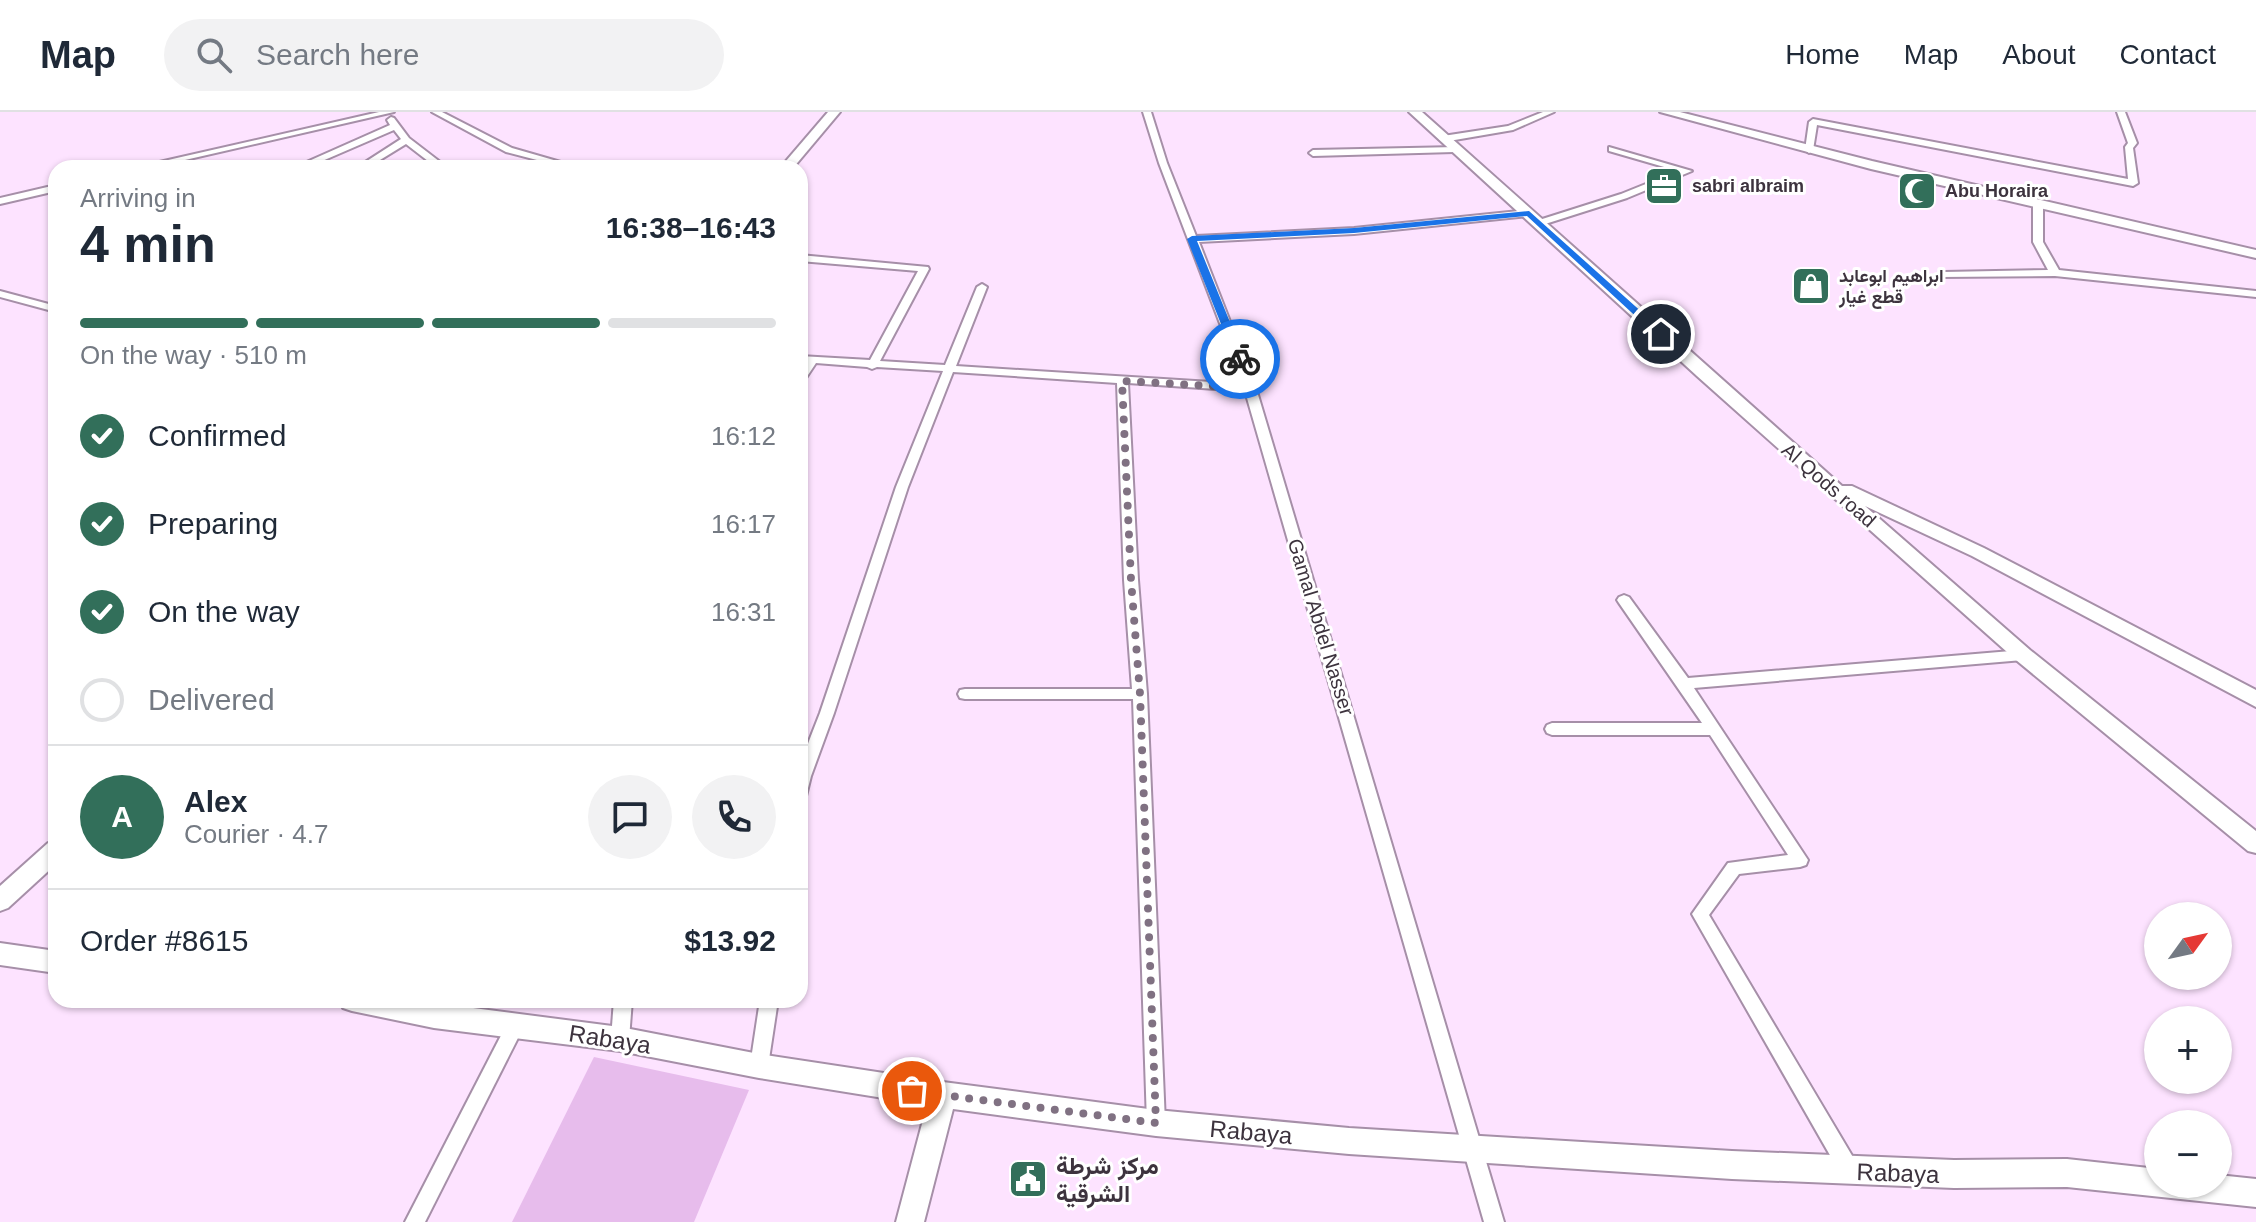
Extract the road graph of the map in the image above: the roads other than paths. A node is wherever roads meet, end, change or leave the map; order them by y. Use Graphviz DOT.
graph roads {
  1 [pos="388,112"];
  2 [pos="436,112"];
  3 [pos="834,112"];
  4 [pos="1147,112"];
  5 [pos="1415,112"];
  6 [pos="1550,112"];
  7 [pos="1666,112"];
  8 [pos="2121,112"];
  9 [pos="1814,117"];
  10 [pos="395,126"];
  11 [pos="406,140"];
  12 [pos="1448,144"];
  13 [pos="1612,149"];
  14 [pos="1809,150"];
  15 [pos="1313,153"];
  16 [pos="174,160"];
  17 [pos="316,160"];
  18 [pos="374,160"];
  19 [pos="432,160"];
  20 [pos="548,160"];
  21 [pos="793,160"];
  22 [pos="48,190"];
  23 [pos="0,201"];
  24 [pos="2038,205"];
  25 [pos="1534,218"];
  26 [pos="1192,239"];
  27 [pos="2256,254"];
  28 [pos="808,259"];
  29 [pos="2055,273"];
  30 [pos="1944,275"];
  31 [pos="982,287"];
  32 [pos="0,294"];
  33 [pos="2256,294"];
  34 [pos="48,307"];
  35 [pos="808,360"];
  36 [pos="872,366"];
  37 [pos="948,371"];
  38 [pos="1122,381"];
  39 [pos="1250,388"];
  40 [pos="1825,481"];
  41 [pos="1624,600"];
  42 [pos="2023,655"];
  43 [pos="1684,684"];
  44 [pos="965,694"];
  45 [pos="1140,694"];
  46 [pos="2256,699"];
  47 [pos="1552,729"];
  48 [pos="1715,729"];
  49 [pos="808,763"];
  50 [pos="2256,844"];
  51 [pos="48,857"];
  52 [pos="0,901"];
  53 [pos="0,954"];
  54 [pos="48,961"];
  55 [pos="393,1008"];
  56 [pos="622,1008"];
  57 [pos="768,1008"];
  58 [pos="515,1026"];
  59 [pos="620,1039"];
  60 [pos="759,1066"];
  61 [pos="943,1095"];
  62 [pos="1156,1123"];
  63 [pos="1474,1149"];
  64 [pos="1850,1172"];
  65 [pos="2144,1181"];
  66 [pos="2232,1190"];
  67 [pos="2256,1193"];
  68 [pos="415,1222"];
  69 [pos="910,1222"];
  70 [pos="1494,1222"];
  1 -- 10 [label="street"];
  1 -- 16 [label="street"];
  2 -- 20 [label="street"];
  3 -- 21 [label="street"];
  4 -- 26 [label="street, Gamal Abdel Nasser"];
  5 -- 12 [label="street, Al Qods road"];
  6 -- 12 [label="street"];
  7 -- 14 [label="street"];
  8 -- 9 [label="street"];
  9 -- 14 [label="street"];
  10 -- 11 [label="street"];
  10 -- 17 [label="street"];
  11 -- 18 [label="street"];
  11 -- 19 [label="street"];
  12 -- 15 [label="street"];
  12 -- 25 [label="street, Al Qods road"];
  13 -- 25 [label="street"];
  14 -- 24 [label="street"];
  22 -- 23 [label="street"];
  24 -- 27 [label="street"];
  24 -- 29 [label="street"];
  25 -- 26 [label="street"];
  25 -- 40 [label="street, Al Qods road"];
  26 -- 39 [label="street, Gamal Abdel Nasser"];
  28 -- 36 [label="street"];
  29 -- 30 [label="street"];
  29 -- 33 [label="street"];
  31 -- 37 [label="street"];
  32 -- 34 [label="street"];
  35 -- 36 [label="street"];
  36 -- 37 [label="street"];
  37 -- 38 [label="street"];
  37 -- 49 [label="street"];
  38 -- 39 [label="street"];
  38 -- 45 [label="street"];
  39 -- 63 [label="street, Gamal Abdel Nasser"];
  40 -- 42 [label="street, Al Qods road"];
  40 -- 46 [label="street"];
  41 -- 43 [label="street"];
  42 -- 43 [label="street"];
  42 -- 50 [label="street, Al Qods road"];
  43 -- 48 [label="street"];
  44 -- 45 [label="street"];
  45 -- 62 [label="street"];
  47 -- 48 [label="street"];
  48 -- 64 [label="street"];
  51 -- 52 [label="street"];
  53 -- 54 [label="street"];
  55 -- 58 [label="street, Rabaya"];
  56 -- 59 [label="street"];
  57 -- 60 [label="street"];
  58 -- 59 [label="street, Rabaya"];
  58 -- 68 [label="street"];
  59 -- 60 [label="street, Rabaya"];
  60 -- 61 [label="street, Rabaya"];
  61 -- 62 [label="street, Rabaya"];
  61 -- 69 [label="street"];
  62 -- 63 [label="street, Rabaya"];
  63 -- 64 [label="street, Rabaya"];
  63 -- 70 [label="street, Gamal Abdel Nasser"];
  64 -- 65 [label="street, Rabaya"];
  66 -- 67 [label="street"];
}
